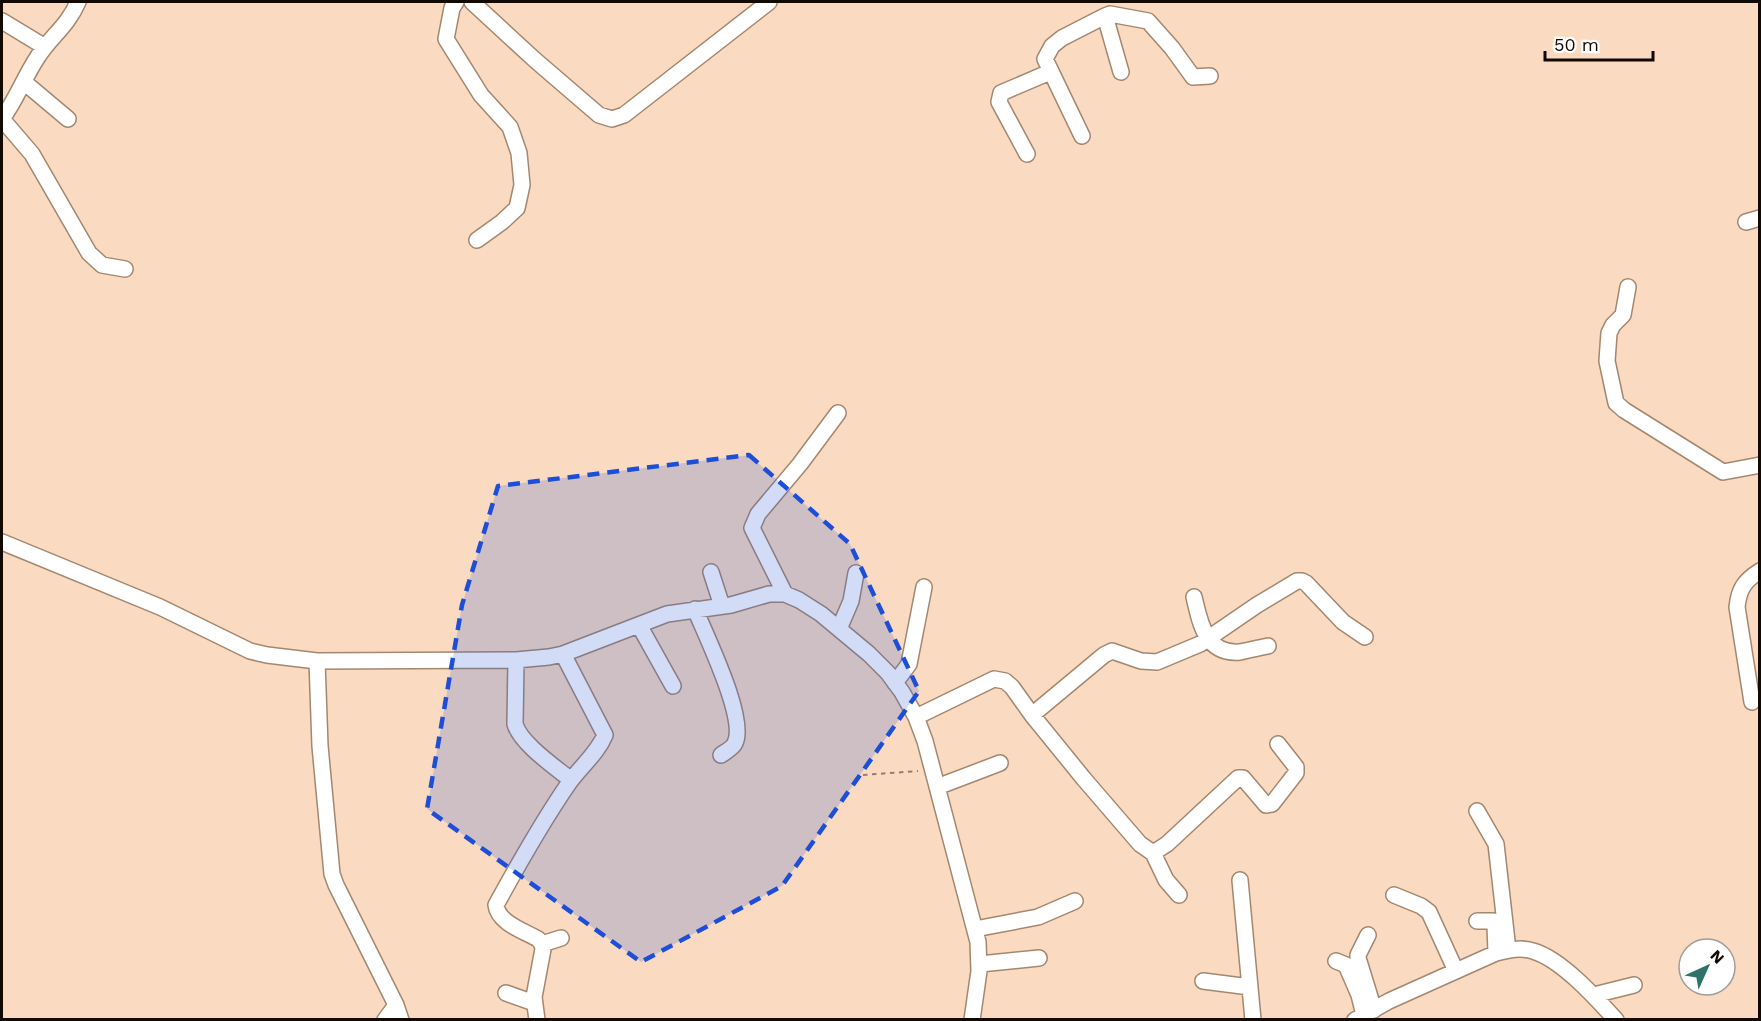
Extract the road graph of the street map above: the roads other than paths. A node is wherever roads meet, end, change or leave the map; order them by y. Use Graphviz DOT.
graph roads {
  1 [pos="78,2"];
  2 [pos="456,2"];
  3 [pos="472,2"];
  4 [pos="769,2"];
  5 [pos="1107,10"];
  6 [pos="2,21"];
  7 [pos="45,47"];
  8 [pos="1050,72"];
  9 [pos="1121,72"];
  10 [pos="1210,76"];
  11 [pos="24,82"];
  12 [pos="2,119"];
  13 [pos="68,119"];
  14 [pos="1082,136"];
  15 [pos="1027,154"];
  16 [pos="477,240"];
  17 [pos="125,269"];
  18 [pos="1628,287"];
  19 [pos="838,413"];
  20 [pos="1760,465"];
  21 [pos="2,542"];
  22 [pos="1760,571"];
  23 [pos="711,572"];
  24 [pos="855,573"];
  25 [pos="924,587"];
  26 [pos="785,594"];
  27 [pos="1194,597"];
  28 [pos="722,606"];
  29 [pos="695,609"];
  30 [pos="639,625"];
  31 [pos="839,629"];
  32 [pos="1365,637"];
  33 [pos="1208,639"];
  34 [pos="1268,646"];
  35 [pos="563,654"];
  36 [pos="516,660"];
  37 [pos="317,661"];
  38 [pos="895,683"];
  39 [pos="673,686"];
  40 [pos="1752,702"];
  41 [pos="1032,715"];
  42 [pos="916,717"];
  43 [pos="1278,744"];
  44 [pos="721,755"];
  45 [pos="1000,763"];
  46 [pos="571,780"];
  47 [pos="937,786"];
  48 [pos="1477,811"];
  49 [pos="1153,853"];
  50 [pos="1240,880"];
  51 [pos="1179,895"];
  52 [pos="1394,895"];
  53 [pos="1076,901"];
  54 [pos="1477,921"];
  55 [pos="975,929"];
  56 [pos="1368,935"];
  57 [pos="561,938"];
  58 [pos="542,944"];
  59 [pos="1502,951"];
  60 [pos="1039,958"];
  61 [pos="1336,961"];
  62 [pos="980,964"];
  63 [pos="1456,971"];
  64 [pos="1203,981"];
  65 [pos="1634,985"];
  66 [pos="1250,987"];
  67 [pos="506,993"];
  68 [pos="1594,995"];
  69 [pos="534,1003"];
  70 [pos="399,1012"];
  71 [pos="1364,1015"];
  72 [pos="385,1020"];
  73 [pos="537,1020"];
  74 [pos="972,1020"];
  75 [pos="1253,1020"];
  76 [pos="1616,1020"];
  1 -- 7 [label="street"];
  2 -- 16 [label="street"];
  3 -- 4 [label="street"];
  5 -- 8 [label="street"];
  5 -- 9 [label="street"];
  5 -- 10 [label="street"];
  6 -- 7 [label="street"];
  7 -- 11 [label="street"];
  8 -- 14 [label="street"];
  8 -- 15 [label="street"];
  11 -- 12 [label="street"];
  11 -- 13 [label="street"];
  12 -- 17 [label="street"];
  18 -- 20 [label="street"];
  19 -- 26 [label="street"];
  21 -- 37 [label="street"];
  22 -- 40 [label="street"];
  23 -- 28 [label="street"];
  24 -- 31 [label="street"];
  25 -- 38 [label="street"];
  26 -- 28 [label="street"];
  26 -- 31 [label="street"];
  27 -- 33 [label="street"];
  28 -- 29 [label="street"];
  29 -- 30 [label="street"];
  29 -- 44 [label="street"];
  30 -- 35 [label="street"];
  30 -- 39 [label="street"];
  31 -- 38 [label="street"];
  32 -- 33 [label="street"];
  33 -- 34 [label="street"];
  33 -- 41 [label="street"];
  35 -- 36 [label="street"];
  35 -- 46 [label="street"];
  36 -- 37 [label="street"];
  36 -- 46 [label="street"];
  37 -- 70 [label="street"];
  38 -- 42 [label="street"];
  41 -- 42 [label="street"];
  41 -- 49 [label="street"];
  42 -- 47 [label="street"];
  43 -- 49 [label="street"];
  45 -- 47 [label="street"];
  46 -- 58 [label="street"];
  47 -- 55 [label="street"];
  48 -- 59 [label="street"];
  49 -- 51 [label="street"];
  50 -- 66 [label="street"];
  52 -- 63 [label="street"];
  53 -- 55 [label="street"];
  54 -- 59 [label="street"];
  55 -- 62 [label="street"];
  56 -- 71 [label="street"];
  57 -- 58 [label="street"];
  58 -- 69 [label="street"];
  59 -- 63 [label="street"];
  59 -- 68 [label="street"];
  60 -- 62 [label="street"];
  61 -- 71 [label="street"];
  62 -- 74 [label="street"];
  63 -- 71 [label="street"];
  64 -- 66 [label="street"];
  65 -- 68 [label="street"];
  66 -- 75 [label="street"];
  67 -- 69 [label="street"];
  68 -- 76 [label="street"];
  69 -- 73 [label="street"];
  70 -- 72 [label="street"];
}
